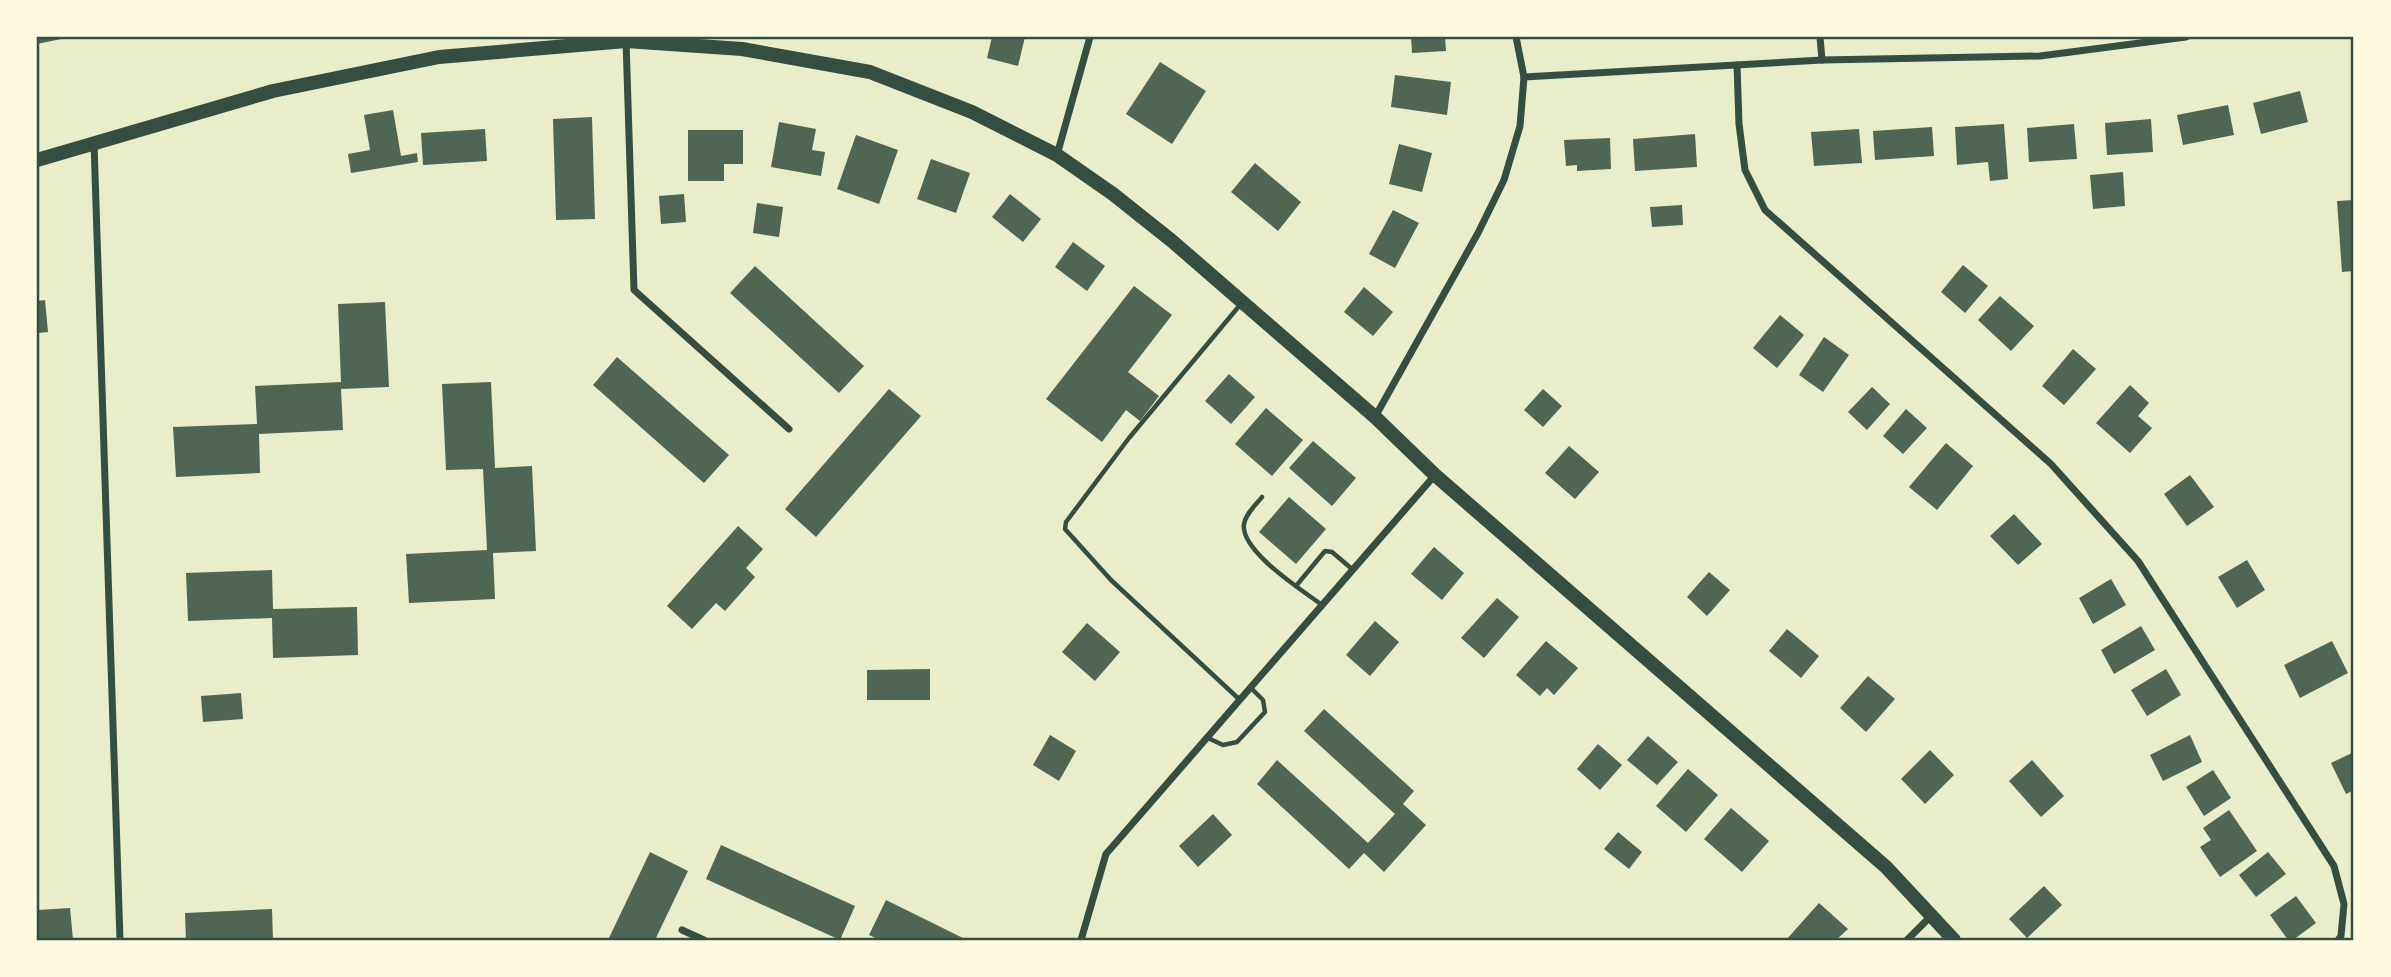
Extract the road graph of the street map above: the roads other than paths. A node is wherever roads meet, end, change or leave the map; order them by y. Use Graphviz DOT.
graph roads {
  1 [pos="1090,37"];
  2 [pos="1516,37"];
  3 [pos="1821,37"];
  4 [pos="2186,37"];
  5 [pos="626,39"];
  6 [pos="1822,60"];
  7 [pos="1737,65"];
  8 [pos="1524,77"];
  9 [pos="94,142"];
  10 [pos="1057,155"];
  11 [pos="37,160"];
  12 [pos="1242,302"];
  13 [pos="1376,417"];
  14 [pos="789,429"];
  15 [pos="1435,475"];
  16 [pos="1262,496"];
  17 [pos="1352,569"];
  18 [pos="1296,586"];
  19 [pos="1322,605"];
  20 [pos="1251,688"];
  21 [pos="1241,700"];
  22 [pos="1208,738"];
  23 [pos="1933,915"];
  24 [pos="682,930"];
  25 [pos="120,940"];
  26 [pos="704,940"];
  27 [pos="1080,940"];
  28 [pos="1907,940"];
  29 [pos="1954,940"];
  30 [pos="2338,940"];
  1 -- 10 [label="street"];
  2 -- 8 [label="street"];
  3 -- 6 [label="street"];
  4 -- 6 [label="street"];
  5 -- 9 [label="main road"];
  5 -- 10 [label="main road"];
  5 -- 14 [label="street"];
  6 -- 7 [label="street"];
  7 -- 8 [label="street"];
  7 -- 30 [label="street"];
  8 -- 13 [label="street"];
  9 -- 11 [label="main road"];
  9 -- 25 [label="street"];
  10 -- 12 [label="main road"];
  12 -- 13 [label="main road"];
  12 -- 21 [label="lane"];
  13 -- 15 [label="main road"];
  15 -- 17 [label="street"];
  15 -- 23 [label="main road"];
  16 -- 18 [label="lane"];
  17 -- 18 [label="lane"];
  17 -- 19 [label="street"];
  18 -- 19 [label="lane"];
  19 -- 20 [label="street"];
  20 -- 21 [label="street"];
  20 -- 22 [label="lane"];
  21 -- 22 [label="street"];
  22 -- 27 [label="street"];
  23 -- 28 [label="street"];
  23 -- 29 [label="main road"];
  24 -- 26 [label="street"];
}
